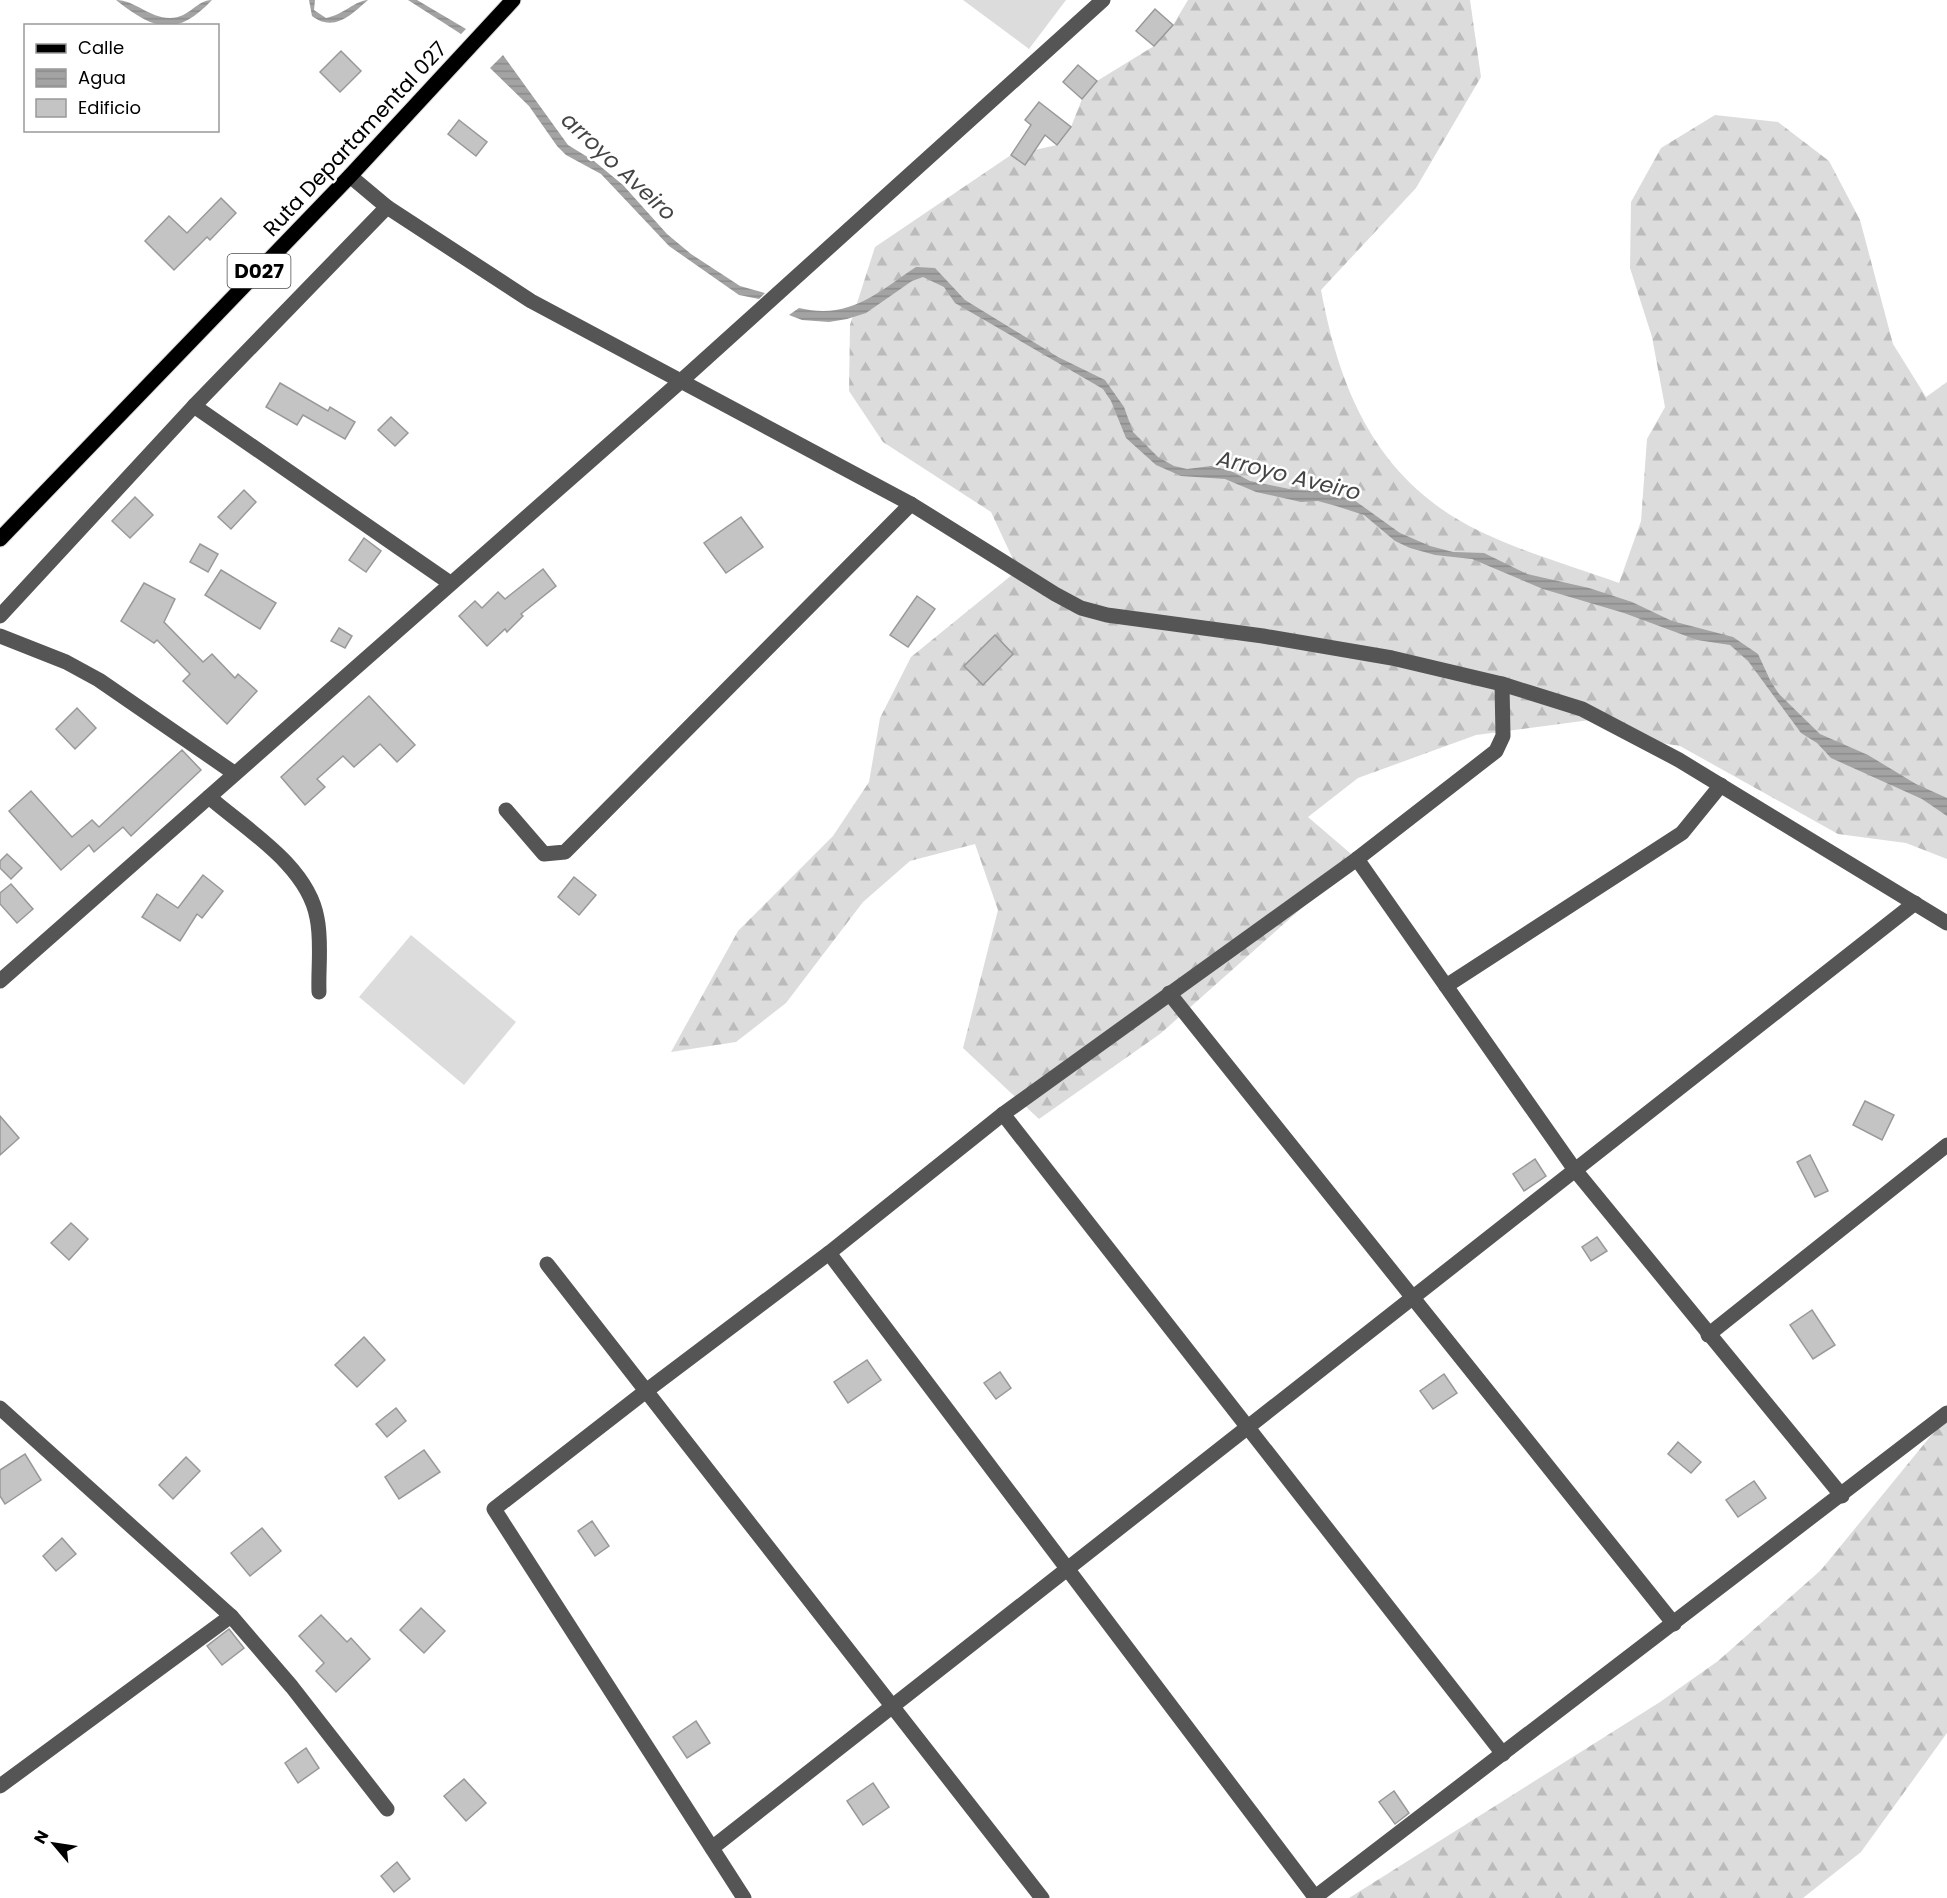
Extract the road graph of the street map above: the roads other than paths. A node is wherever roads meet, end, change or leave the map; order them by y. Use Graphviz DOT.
graph roads {
  1 [pos="513,0"];
  2 [pos="1103,0"];
  3 [pos="350,176"];
  4 [pos="387,207"];
  5 [pos="681,381"];
  6 [pos="194,406"];
  7 [pos="912,504"];
  8 [pos="0,539"];
  9 [pos="450,583"];
  10 [pos="0,616"];
  11 [pos="0,636"];
  12 [pos="1502,684"];
  13 [pos="234,774"];
  14 [pos="1721,784"];
  15 [pos="209,797"];
  16 [pos="506,810"];
  17 [pos="1358,859"];
  18 [pos="1914,903"];
  19 [pos="1947,923"];
  20 [pos="0,981"];
  21 [pos="1446,986"];
  22 [pos="319,992"];
  23 [pos="1169,993"];
  24 [pos="1003,1114"];
  25 [pos="1947,1145"];
  26 [pos="1575,1170"];
  27 [pos="829,1253"];
  28 [pos="547,1264"];
  29 [pos="1413,1297"];
  30 [pos="1708,1335"];
  31 [pos="646,1391"];
  32 [pos="0,1408"];
  33 [pos="1947,1413"];
  34 [pos="1248,1427"];
  35 [pos="1842,1496"];
  36 [pos="1068,1569"];
  37 [pos="231,1616"];
  38 [pos="1674,1624"];
  39 [pos="893,1707"];
  40 [pos="1503,1754"];
  41 [pos="0,1786"];
  42 [pos="387,1809"];
  43 [pos="712,1848"];
  44 [pos="744,1898"];
  45 [pos="1042,1898"];
  46 [pos="1315,1898"];
  1 -- 3 [label="main road, Ruta Departamental 027 / D027"];
  2 -- 5 [label="street"];
  3 -- 4 [label="street"];
  3 -- 8 [label="main road, Ruta Departamental 027 / D027"];
  4 -- 5 [label="street"];
  4 -- 6 [label="street"];
  5 -- 7 [label="street"];
  5 -- 9 [label="street"];
  6 -- 9 [label="street"];
  6 -- 10 [label="street"];
  7 -- 12 [label="street"];
  7 -- 16 [label="street"];
  9 -- 13 [label="street"];
  11 -- 13 [label="street"];
  12 -- 14 [label="street"];
  12 -- 17 [label="street"];
  13 -- 15 [label="street"];
  14 -- 18 [label="street"];
  14 -- 21 [label="street"];
  15 -- 20 [label="street"];
  15 -- 22 [label="street"];
  17 -- 21 [label="street"];
  17 -- 23 [label="street"];
  18 -- 19 [label="street"];
  18 -- 26 [label="street"];
  21 -- 26 [label="street"];
  23 -- 24 [label="street"];
  23 -- 29 [label="street"];
  24 -- 27 [label="street"];
  24 -- 34 [label="street"];
  25 -- 30 [label="street"];
  26 -- 29 [label="street"];
  26 -- 30 [label="street"];
  27 -- 31 [label="street"];
  27 -- 36 [label="street"];
  28 -- 31 [label="street"];
  29 -- 34 [label="street"];
  29 -- 38 [label="street"];
  30 -- 35 [label="street"];
  31 -- 39 [label="street"];
  31 -- 43 [label="street"];
  32 -- 37 [label="street"];
  33 -- 35 [label="street"];
  34 -- 36 [label="street"];
  34 -- 40 [label="street"];
  35 -- 38 [label="street"];
  36 -- 39 [label="street"];
  36 -- 46 [label="street"];
  37 -- 41 [label="street"];
  37 -- 42 [label="street"];
  38 -- 40 [label="street"];
  39 -- 43 [label="street"];
  39 -- 45 [label="street"];
  40 -- 46 [label="street"];
  43 -- 44 [label="street"];
}
